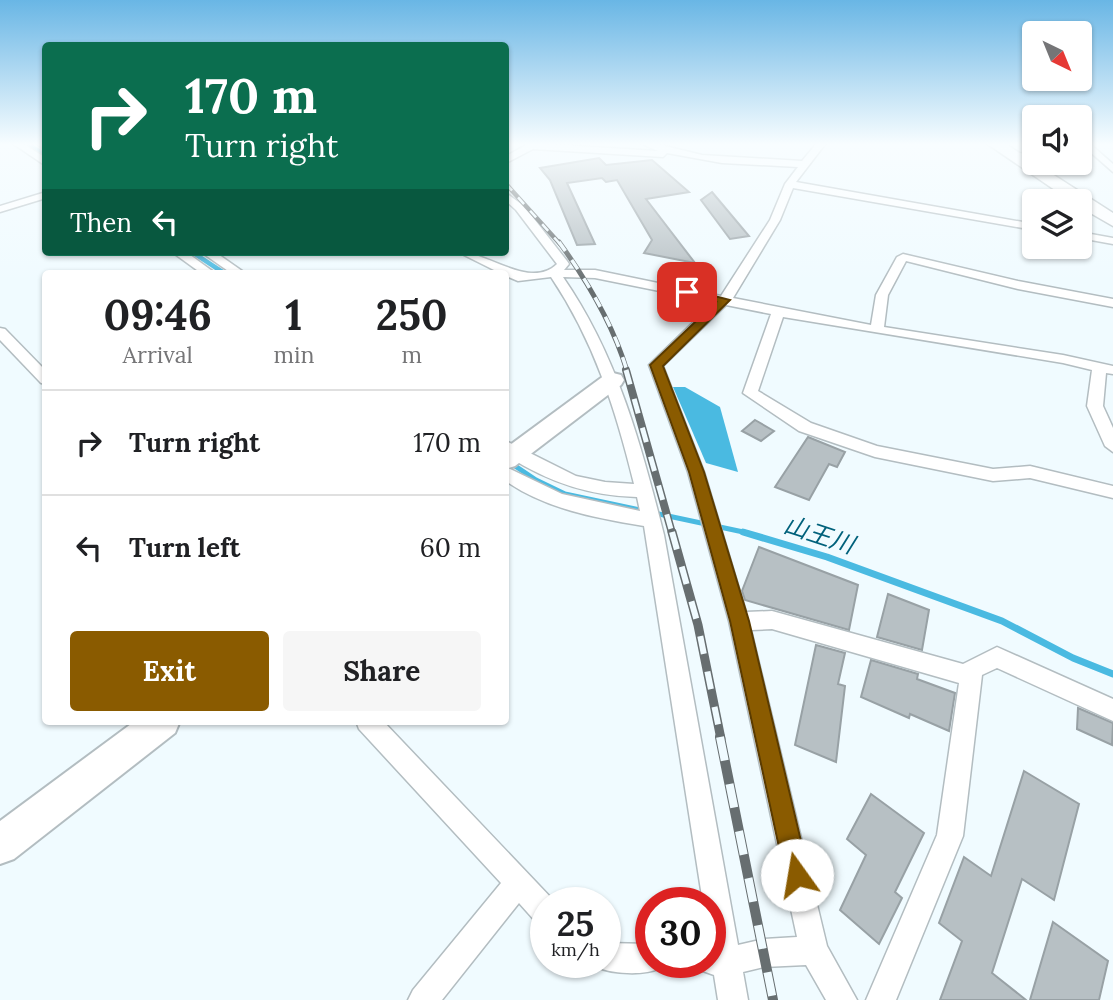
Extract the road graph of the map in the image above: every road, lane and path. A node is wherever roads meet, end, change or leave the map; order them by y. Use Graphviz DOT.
graph roads {
  1 [pos="788,190"];
  2 [pos="822,190"];
  3 [pos="1065,190"];
  4 [pos="42,196"];
  5 [pos="509,198"];
  6 [pos="0,209"];
  7 [pos="1113,221"];
  8 [pos="1022,225"];
  9 [pos="1092,237"];
  10 [pos="1111,241"];
  11 [pos="183,256"];
  12 [pos="213,256"];
  13 [pos="473,256"];
  14 [pos="204,270"];
  15 [pos="234,270"];
  16 [pos="504,270"];
  17 [pos="509,272"];
  18 [pos="554,273"];
  19 [pos="724,300"];
  20 [pos="1113,303"];
  21 [pos="778,312"];
  22 [pos="877,330"];
  23 [pos="0,332"];
  24 [pos="1106,369"];
  25 [pos="42,376"];
  26 [pos="613,380"];
  27 [pos="1113,446"];
  28 [pos="509,458"];
  29 [pos="509,459"];
  30 [pos="509,460"];
  31 [pos="1113,492"];
  32 [pos="648,507"];
  33 [pos="740,621"];
  34 [pos="972,677"];
  35 [pos="1113,710"];
  36 [pos="158,725"];
  37 [pos="371,725"];
  38 [pos="0,845"];
  39 [pos="518,883"];
  40 [pos="708,887"];
  41 [pos="530,895"];
  42 [pos="814,951"];
  43 [pos="726,959"];
  44 [pos="725,978"];
  45 [pos="423,1000"];
  46 [pos="733,1000"];
  47 [pos="842,1000"];
  48 [pos="881,1000"];
  1 -- 19 [label="street"];
  2 -- 8 [label="street"];
  3 -- 7 [label="main road"];
  4 -- 6 [label="street"];
  5 -- 18 [label="street"];
  9 -- 10 [label="street"];
  11 -- 14 [label="street"];
  12 -- 15 [label="street"];
  13 -- 16 [label="street"];
  17 -- 18 [label="street"];
  18 -- 19 [label="street"];
  18 -- 26 [label="street"];
  19 -- 21 [label="street"];
  19 -- 33 [label="street"];
  20 -- 22 [label="street"];
  21 -- 22 [label="street"];
  21 -- 31 [label="street"];
  22 -- 24 [label="street"];
  23 -- 25 [label="street"];
  24 -- 27 [label="street"];
  26 -- 28 [label="street"];
  26 -- 32 [label="street"];
  29 -- 32 [label="street"];
  30 -- 32 [label="street"];
  32 -- 40 [label="street"];
  33 -- 34 [label="street"];
  33 -- 42 [label="street"];
  34 -- 35 [label="street"];
  34 -- 48 [label="street"];
  36 -- 38 [label="street"];
  37 -- 39 [label="street"];
  39 -- 41 [label="street"];
  39 -- 45 [label="street"];
  42 -- 43 [label="street"];
  42 -- 47 [label="street"];
  44 -- 46 [label="street"];
}
